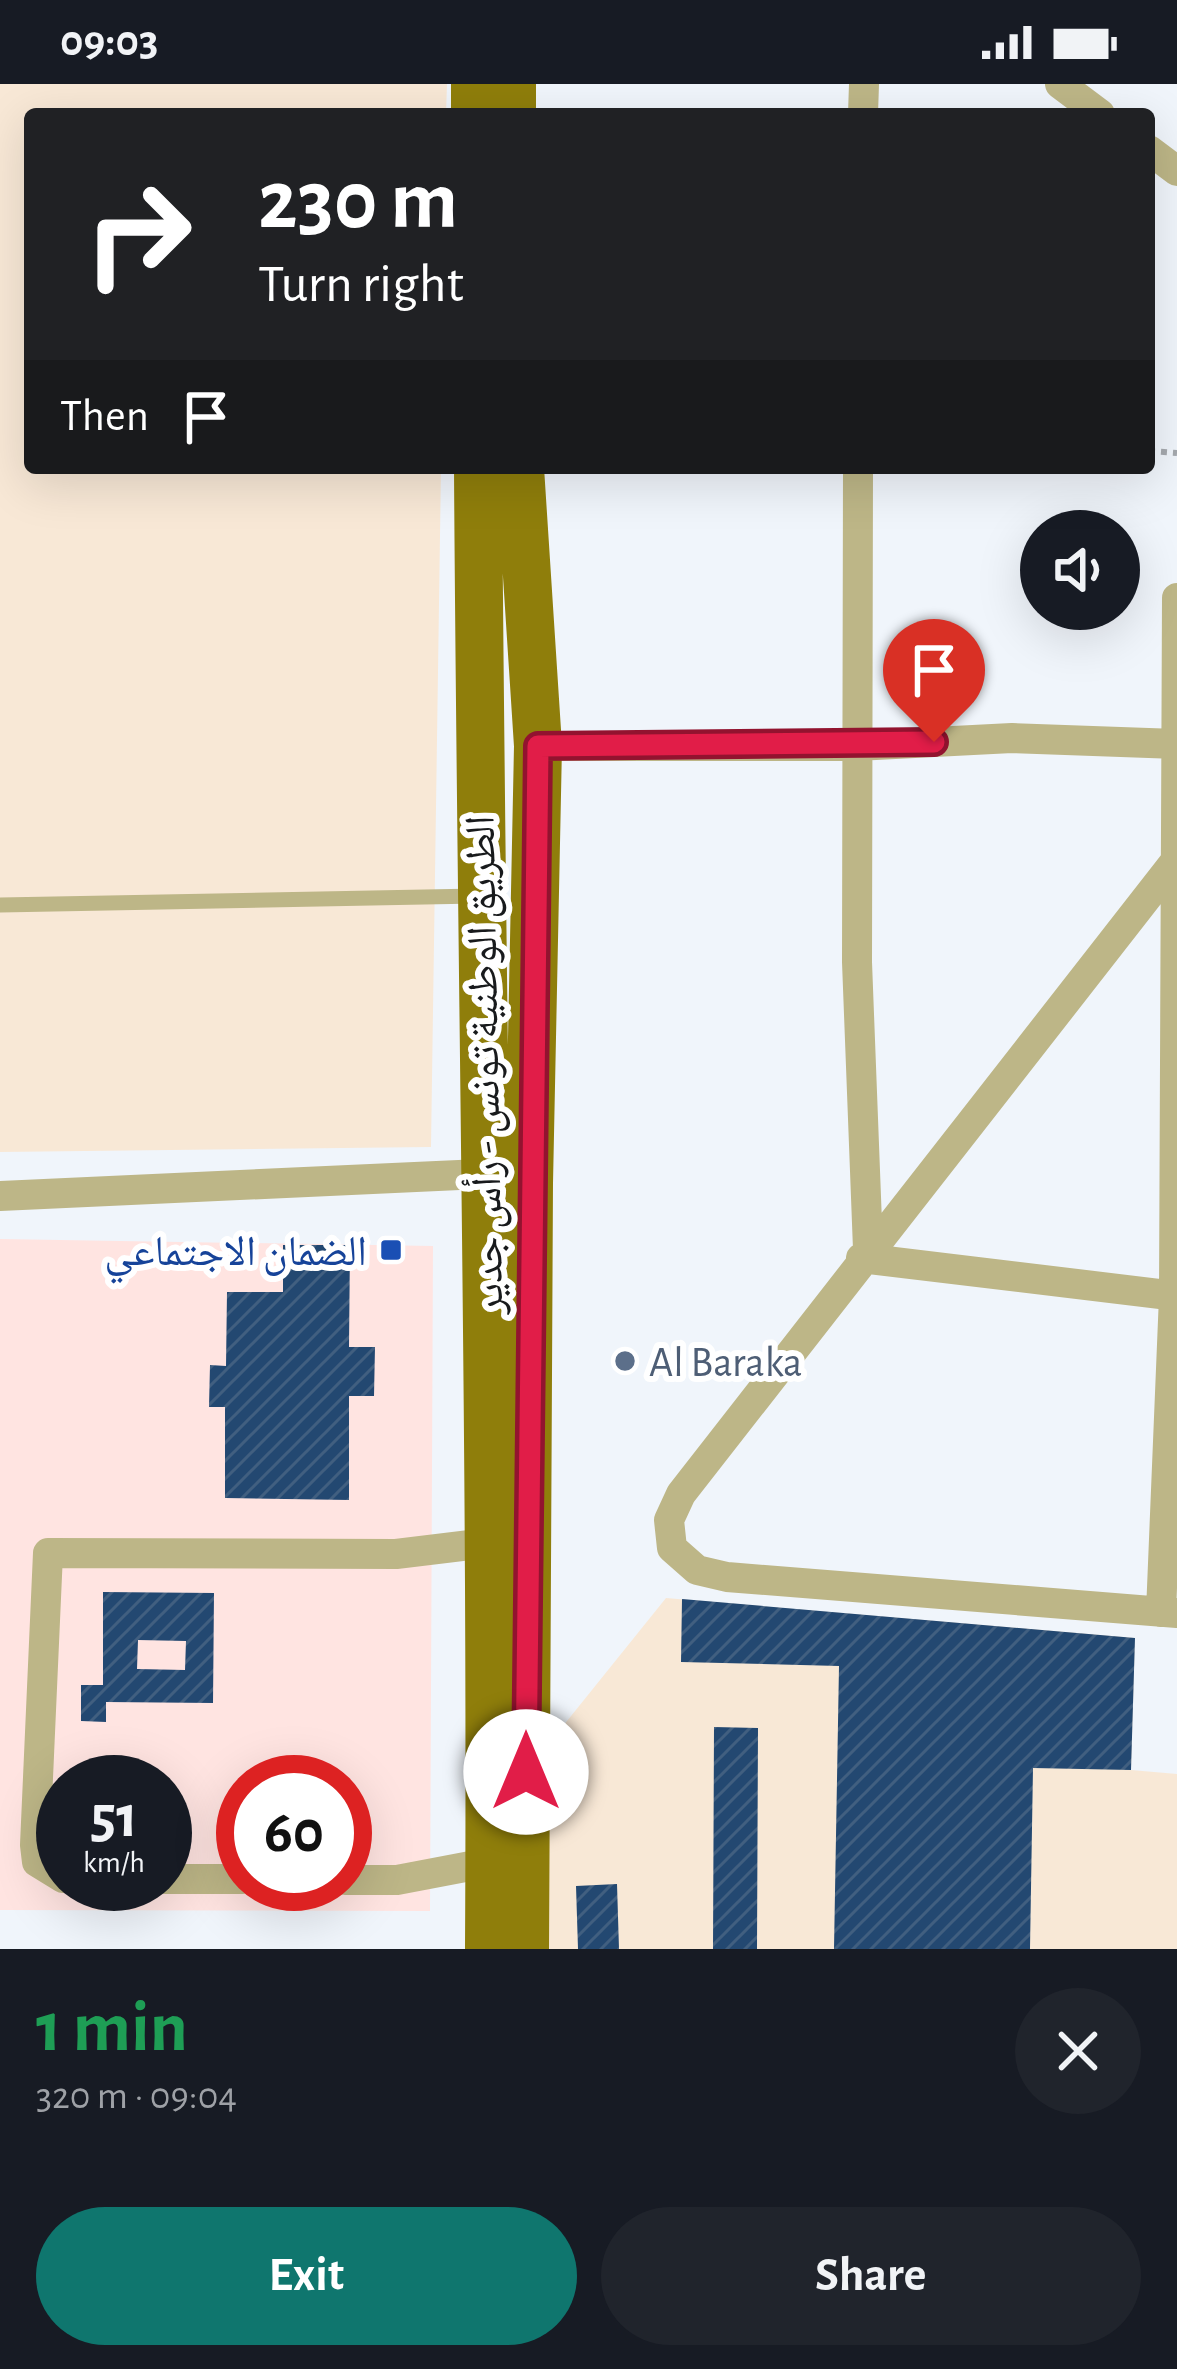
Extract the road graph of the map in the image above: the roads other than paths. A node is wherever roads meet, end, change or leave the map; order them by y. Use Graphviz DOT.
graph roads {
  1 [pos="1060,84"];
  2 [pos="1092,108"];
  3 [pos="478,474"];
  4 [pos="520,474"];
  5 [pos="857,474"];
  6 [pos="1177,598"];
  7 [pos="1174,744"];
  8 [pos="538,746"];
  9 [pos="856,746"];
  10 [pos="1176,860"];
  11 [pos="480,896"];
  12 [pos="0,905"];
  13 [pos="482,1174"];
  14 [pos="0,1196"];
  15 [pos="864,1253"];
  16 [pos="1175,1296"];
  17 [pos="508,1542"];
  18 [pos="1169,1612"];
  19 [pos="38,1755"];
  20 [pos="36,1803"];
  21 [pos="36,1856"];
  22 [pos="508,1861"];
  23 [pos="372,1880"];
  24 [pos="489,1949"];
  25 [pos="525,1949"];
  1 -- 2 [label="street"];
  3 -- 11 [label="main road, الطريق الوطنية تونس - رأس جدير"];
  4 -- 8 [label="main road, الطريق الوطنية تونس - رأس جدير"];
  5 -- 9 [label="street"];
  6 -- 7 [label="street"];
  7 -- 9 [label="street"];
  7 -- 10 [label="street"];
  8 -- 9 [label="street"];
  8 -- 17 [label="main road, الطريق الوطنية تونس - رأس جدير"];
  9 -- 15 [label="street"];
  10 -- 15 [label="street"];
  10 -- 16 [label="street"];
  11 -- 12 [label="lane"];
  11 -- 13 [label="main road, الطريق الوطنية تونس - رأس جدير"];
  13 -- 14 [label="street"];
  13 -- 17 [label="main road, الطريق الوطنية تونس - رأس جدير"];
  15 -- 16 [label="street"];
  15 -- 18 [label="street"];
  16 -- 18 [label="street"];
  17 -- 19 [label="street"];
  17 -- 22 [label="main road, الطريق الوطنية تونس - رأس جدير"];
  20 -- 21 [label="street"];
  22 -- 23 [label="street"];
  22 -- 24 [label="main road, الطريق الوطنية تونس - رأس جدير"];
  22 -- 25 [label="main road, الطريق الوطنية تونس - رأس جدير"];
}
